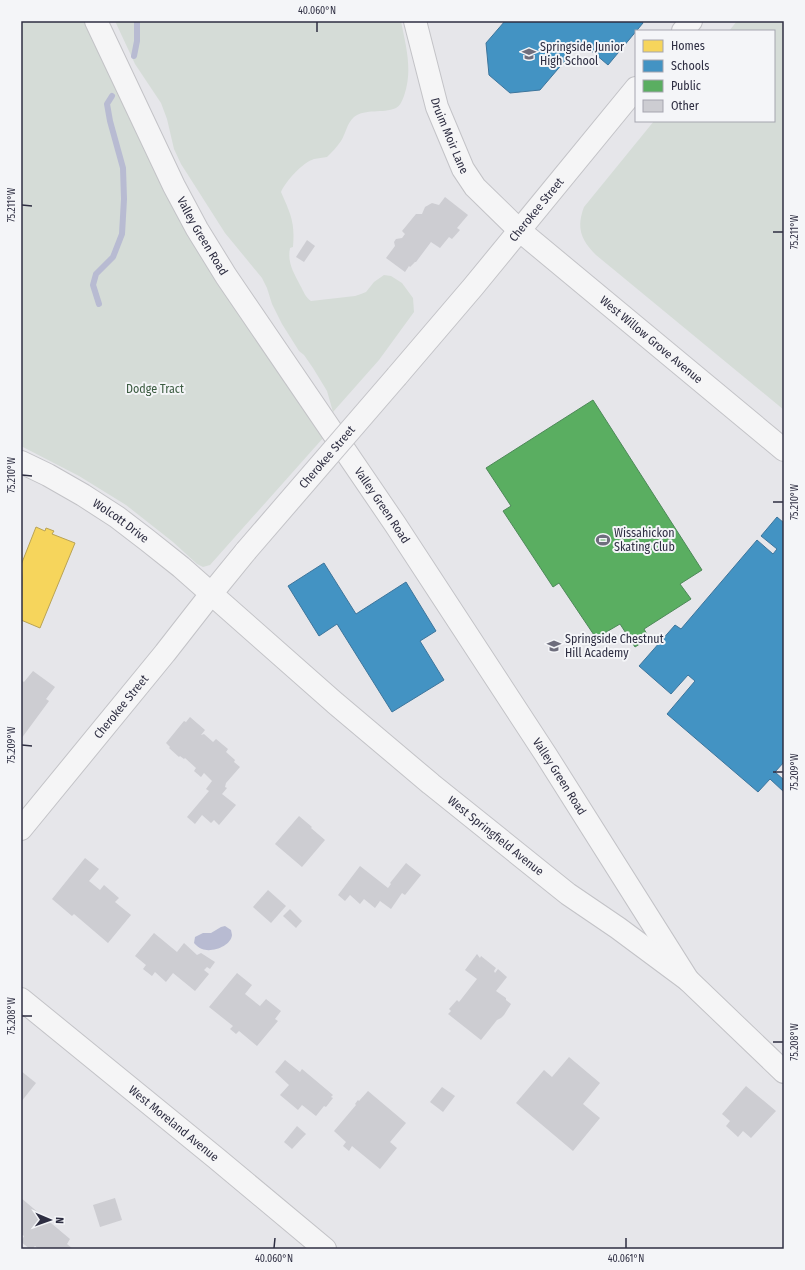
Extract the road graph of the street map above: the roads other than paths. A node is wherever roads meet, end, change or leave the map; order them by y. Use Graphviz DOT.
graph roads {
  1 [pos="96,21"];
  2 [pos="415,21"];
  3 [pos="691,21"];
  4 [pos="684,30"];
  5 [pos="635,89"];
  6 [pos="519,230"];
  7 [pos="784,450"];
  8 [pos="21,462"];
  9 [pos="211,594"];
  10 [pos="25,816"];
  11 [pos="688,980"];
  12 [pos="21,999"];
  13 [pos="784,1072"];
  14 [pos="325,1249"];
  1 -- 11 [label="street, Valley Green Road"];
  2 -- 6 [label="street, Druim Moir Lane"];
  3 -- 4 [label="street"];
  5 -- 6 [label="street, Cherokee Street"];
  6 -- 7 [label="street, West Willow Grove Avenue"];
  6 -- 9 [label="street, Cherokee Street, bridge"];
  8 -- 9 [label="street, Wolcott Drive"];
  9 -- 10 [label="street, Cherokee Street"];
  9 -- 11 [label="street, West Springfield Avenue"];
  11 -- 13 [label="street, West Springfield Avenue"];
  12 -- 14 [label="street, West Moreland Avenue"];
}
